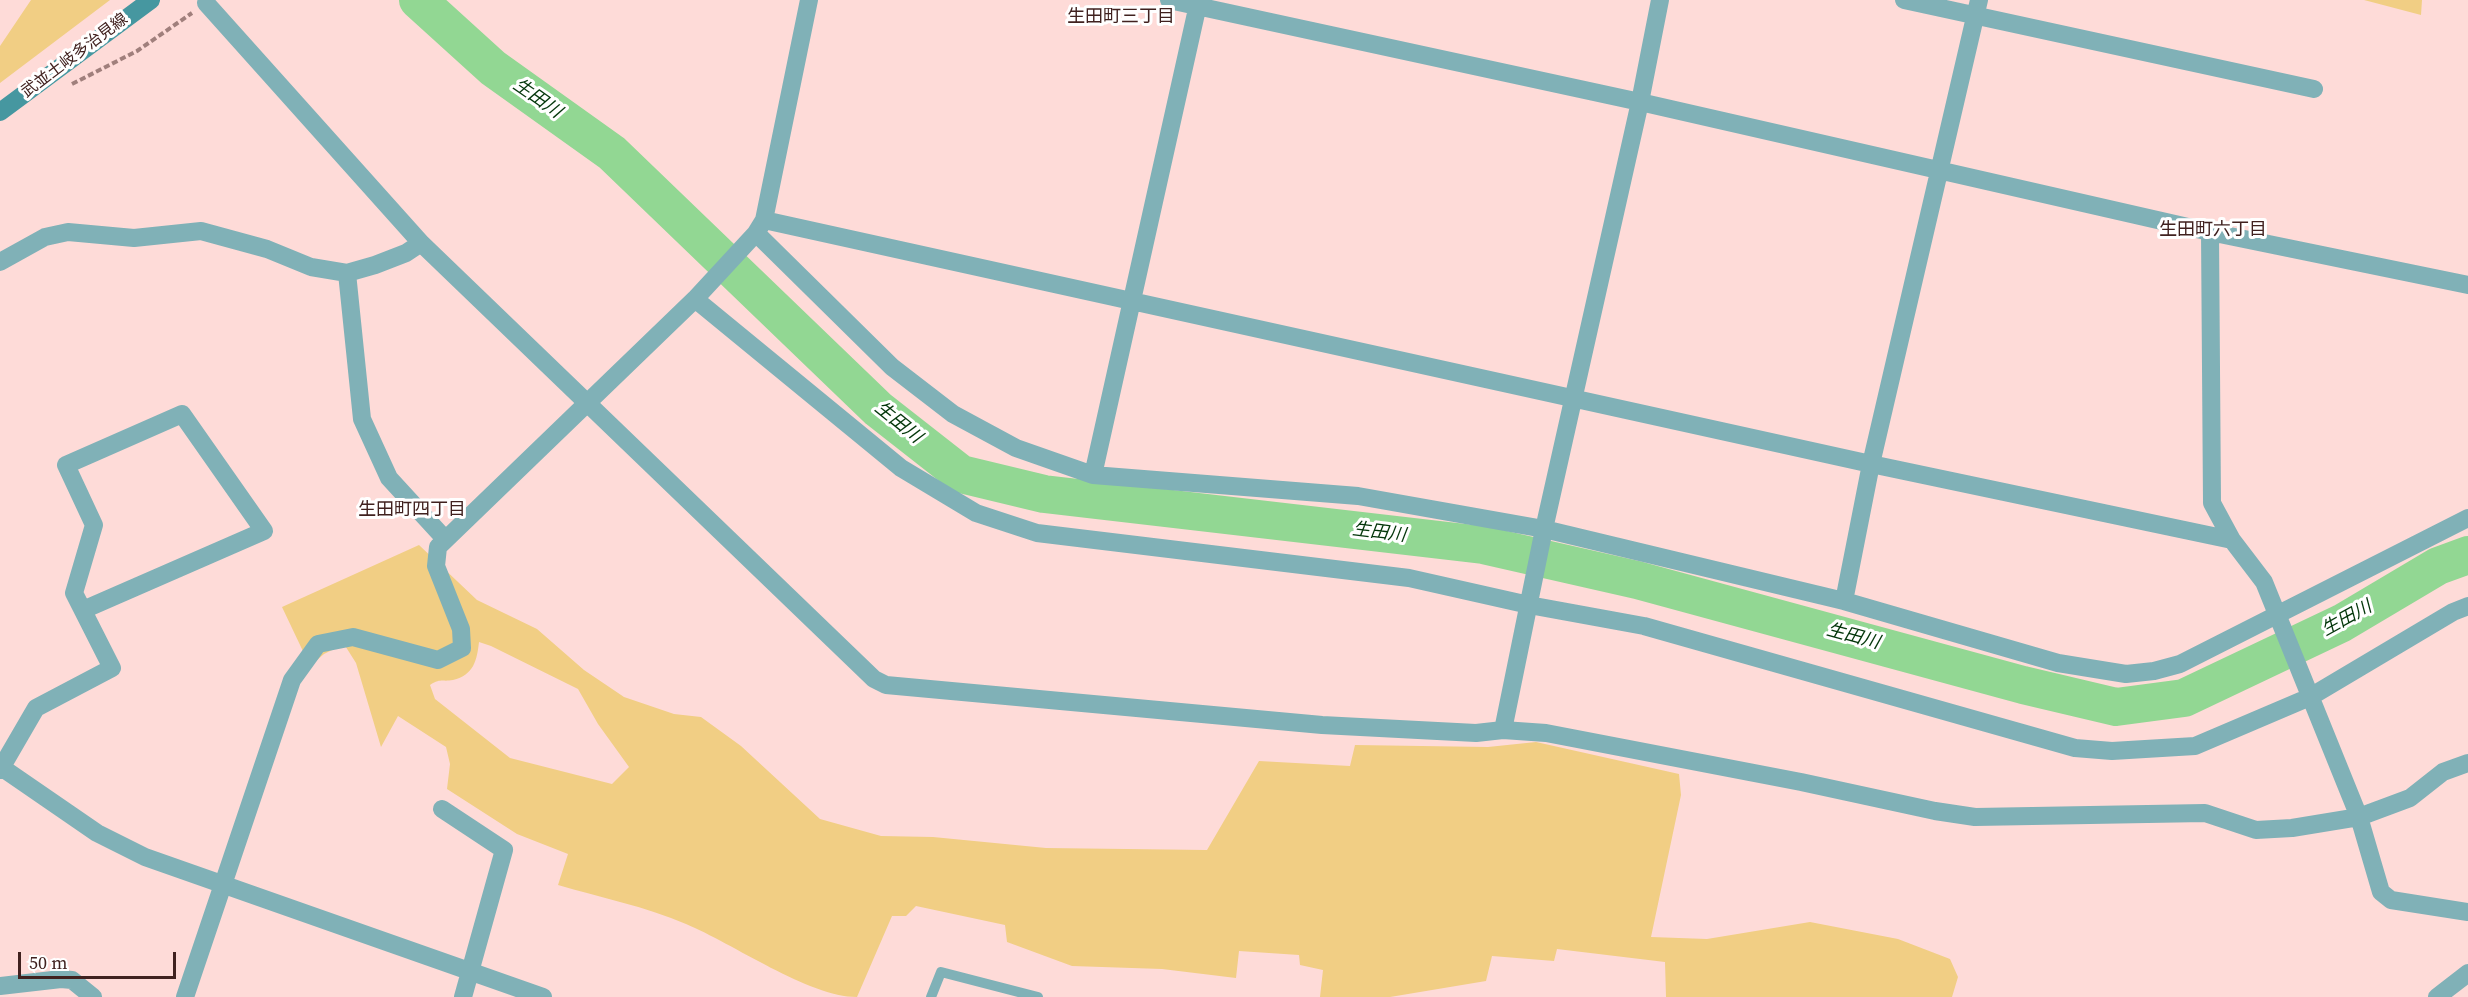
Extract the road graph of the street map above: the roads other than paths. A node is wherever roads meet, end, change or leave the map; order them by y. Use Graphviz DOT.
graph roads {
  1 [pos="151,0"];
  2 [pos="809,0"];
  3 [pos="1169,0"];
  4 [pos="1660,0"];
  5 [pos="1904,0"];
  6 [pos="206,3"];
  7 [pos="1198,3"];
  8 [pos="1978,8"];
  9 [pos="2314,89"];
  10 [pos="1640,102"];
  11 [pos="0,112"];
  12 [pos="1938,171"];
  13 [pos="760,226"];
  14 [pos="2210,232"];
  15 [pos="422,243"];
  16 [pos="0,262"];
  17 [pos="347,273"];
  18 [pos="2468,282"];
  19 [pos="695,299"];
  20 [pos="1134,300"];
  21 [pos="1574,398"];
  22 [pos="589,402"];
  23 [pos="1871,464"];
  24 [pos="1093,475"];
  25 [pos="2468,518"];
  26 [pos="1544,529"];
  27 [pos="445,539"];
  28 [pos="2232,540"];
  29 [pos="1845,601"];
  30 [pos="1529,605"];
  31 [pos="2468,606"];
  32 [pos="82,610"];
  33 [pos="2277,613"];
  34 [pos="2310,697"];
  35 [pos="1503,730"];
  36 [pos="2468,763"];
  37 [pos="0,768"];
  38 [pos="442,809"];
  39 [pos="2360,817"];
  40 [pos="225,886"];
  41 [pos="2468,912"];
  42 [pos="471,971"];
  43 [pos="2468,973"];
  44 [pos="0,986"];
  45 [pos="93,997"];
  46 [pos="185,997"];
  47 [pos="463,997"];
  48 [pos="543,997"];
  49 [pos="931,997"];
  50 [pos="1038,997"];
  51 [pos="2437,997"];
  1 -- 11 [label="main road, 武並土岐多治見線"];
  2 -- 13 [label="street"];
  3 -- 7 [label="street"];
  4 -- 10 [label="street"];
  5 -- 8 [label="street"];
  6 -- 15 [label="street"];
  7 -- 10 [label="street"];
  7 -- 20 [label="street"];
  8 -- 9 [label="street"];
  8 -- 12 [label="street"];
  10 -- 12 [label="street"];
  10 -- 21 [label="street"];
  12 -- 14 [label="street"];
  12 -- 23 [label="street"];
  13 -- 19 [label="street"];
  13 -- 20 [label="street"];
  13 -- 24 [label="street"];
  14 -- 18 [label="street"];
  14 -- 28 [label="street"];
  15 -- 17 [label="street"];
  15 -- 22 [label="street"];
  16 -- 17 [label="street"];
  17 -- 27 [label="street"];
  19 -- 22 [label="street"];
  19 -- 30 [label="street"];
  20 -- 21 [label="street"];
  20 -- 24 [label="street"];
  21 -- 23 [label="street"];
  21 -- 26 [label="street"];
  22 -- 27 [label="street"];
  22 -- 35 [label="street"];
  23 -- 28 [label="street"];
  23 -- 29 [label="street"];
  24 -- 26 [label="street"];
  25 -- 33 [label="street"];
  26 -- 29 [label="street"];
  26 -- 30 [label="street"];
  27 -- 40 [label="street"];
  28 -- 33 [label="street"];
  29 -- 33 [label="street"];
  30 -- 34 [label="street"];
  30 -- 35 [label="street"];
  31 -- 34 [label="street"];
  32 -- 32 [label="street"];
  32 -- 37 [label="street"];
  33 -- 34 [label="street"];
  34 -- 39 [label="street"];
  35 -- 39 [label="street"];
  36 -- 39 [label="street"];
  37 -- 40 [label="street"];
  38 -- 42 [label="street"];
  39 -- 41 [label="street"];
  40 -- 42 [label="street"];
  40 -- 46 [label="street"];
  42 -- 47 [label="street"];
  42 -- 48 [label="street"];
  43 -- 51 [label="street"];
  44 -- 45 [label="street"];
  49 -- 50 [label="lane"];
}
